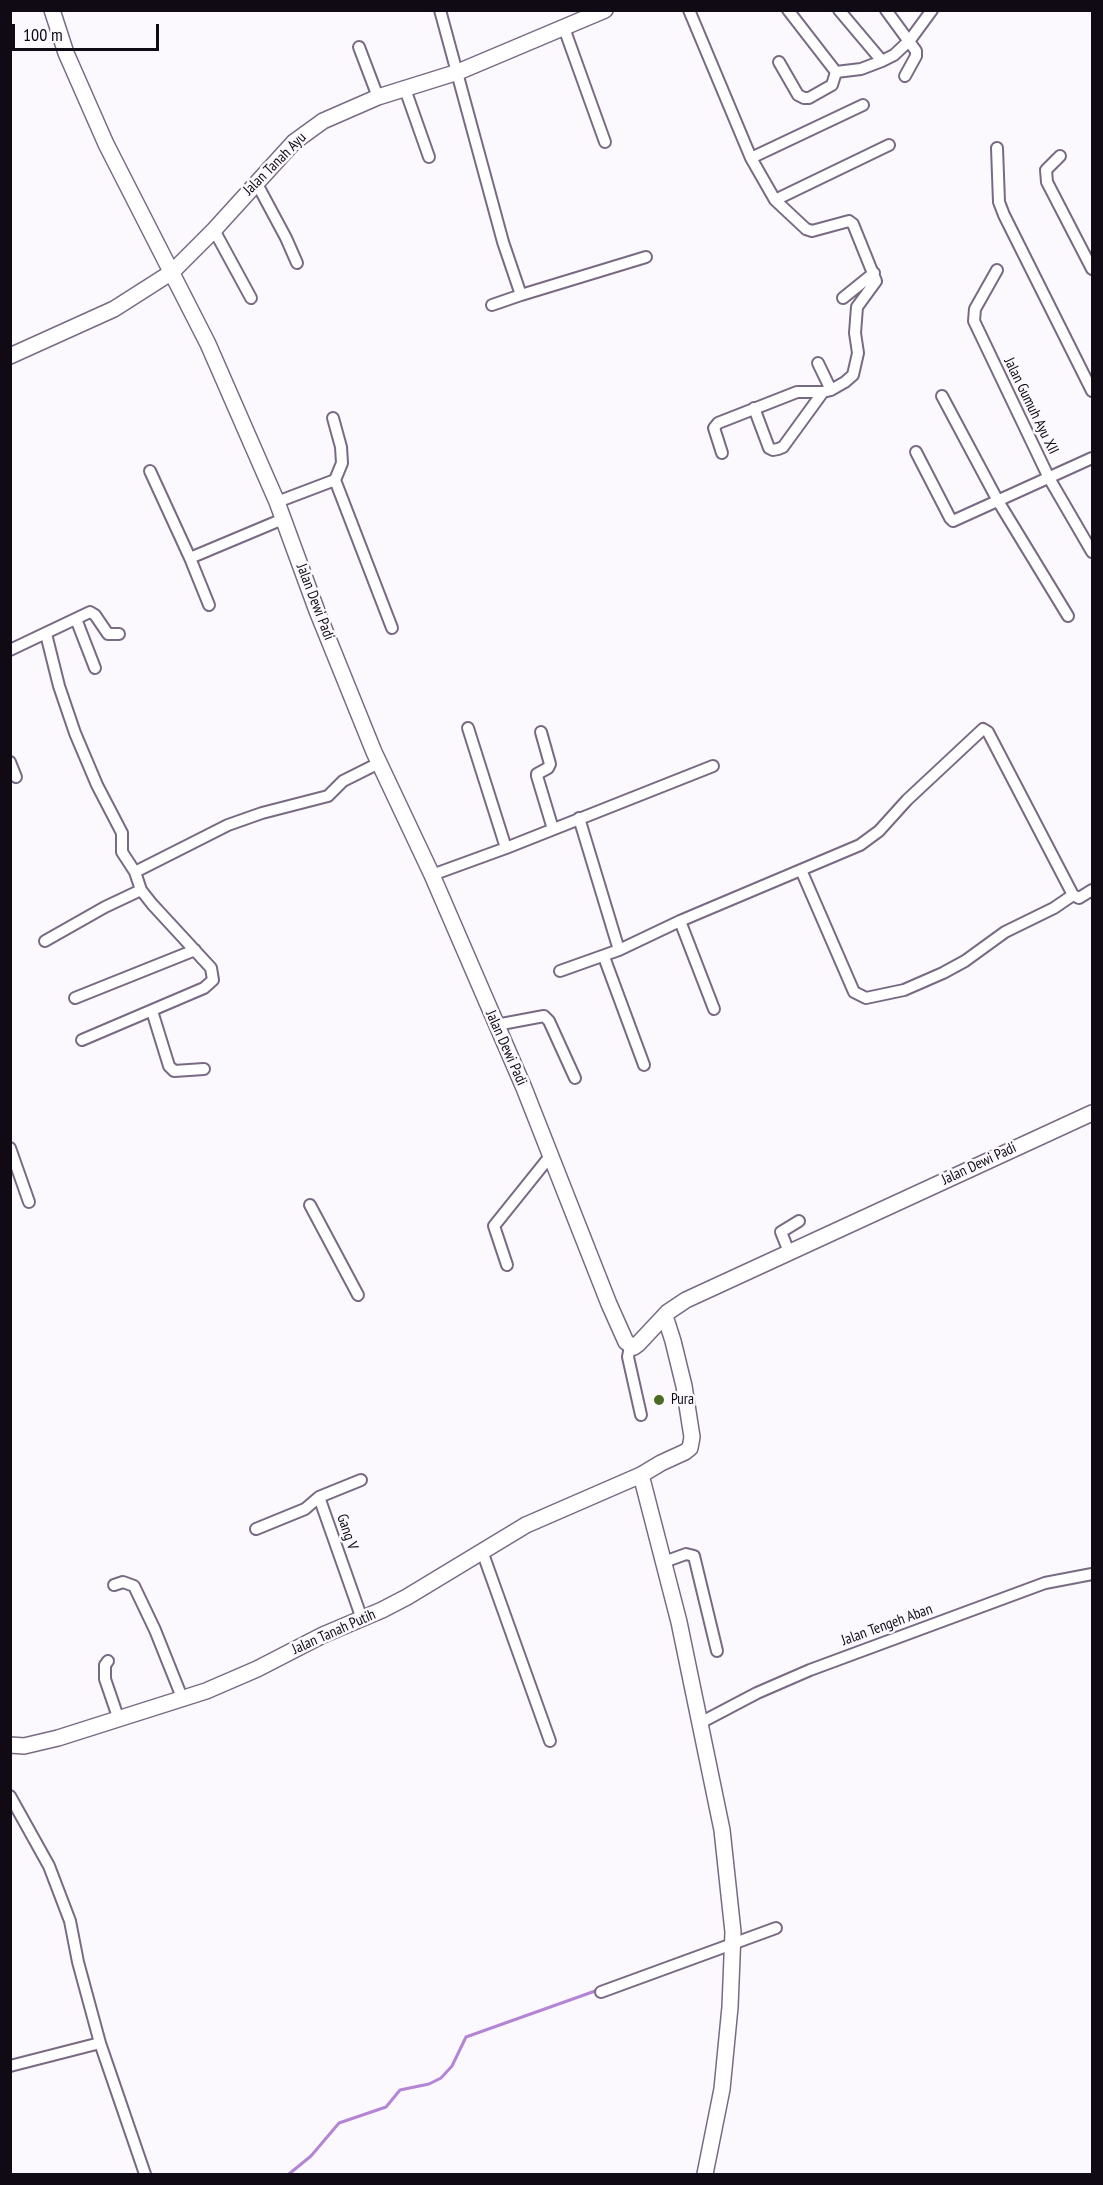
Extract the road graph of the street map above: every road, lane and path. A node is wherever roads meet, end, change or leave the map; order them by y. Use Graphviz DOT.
graph roads {
  1 [pos="52,10"];
  2 [pos="440,10"];
  3 [pos="605,10"];
  4 [pos="689,10"];
  5 [pos="788,10"];
  6 [pos="839,10"];
  7 [pos="886,10"];
  8 [pos="932,10"];
  9 [pos="582,15"];
  10 [pos="564,28"];
  11 [pos="910,40"];
  12 [pos="359,47"];
  13 [pos="779,62"];
  14 [pos="882,62"];
  15 [pos="458,72"];
  16 [pos="836,72"];
  17 [pos="905,76"];
  18 [pos="405,89"];
  19 [pos="378,97"];
  20 [pos="863,105"];
  21 [pos="605,142"];
  22 [pos="890,144"];
  23 [pos="997,148"];
  24 [pos="1060,156"];
  25 [pos="429,157"];
  26 [pos="750,158"];
  27 [pos="256,182"];
  28 [pos="775,200"];
  29 [pos="214,230"];
  30 [pos="646,257"];
  31 [pos="297,263"];
  32 [pos="1092,269"];
  33 [pos="997,270"];
  34 [pos="172,272"];
  35 [pos="874,273"];
  36 [pos="520,295"];
  37 [pos="251,298"];
  38 [pos="843,298"];
  39 [pos="492,305"];
  40 [pos="10,356"];
  41 [pos="818,363"];
  42 [pos="827,391"];
  43 [pos="1092,391"];
  44 [pos="942,396"];
  45 [pos="754,408"];
  46 [pos="333,418"];
  47 [pos="916,452"];
  48 [pos="722,453"];
  49 [pos="1092,458"];
  50 [pos="150,471"];
  51 [pos="1049,478"];
  52 [pos="335,480"];
  53 [pos="998,501"];
  54 [pos="277,502"];
  55 [pos="283,519"];
  56 [pos="1092,552"];
  57 [pos="190,558"];
  58 [pos="209,605"];
  59 [pos="1068,616"];
  60 [pos="76,619"];
  61 [pos="392,628"];
  62 [pos="46,634"];
  63 [pos="119,634"];
  64 [pos="10,650"];
  65 [pos="95,668"];
  66 [pos="468,728"];
  67 [pos="541,732"];
  68 [pos="377,758"];
  69 [pos="10,762"];
  70 [pos="713,766"];
  71 [pos="16,777"];
  72 [pos="579,818"];
  73 [pos="553,829"];
  74 [pos="506,848"];
  75 [pos="801,870"];
  76 [pos="135,872"];
  77 [pos="432,875"];
  78 [pos="141,890"];
  79 [pos="1092,890"];
  80 [pos="1073,895"];
  81 [pos="680,921"];
  82 [pos="45,940"];
  83 [pos="195,950"];
  84 [pos="619,950"];
  85 [pos="604,957"];
  86 [pos="560,971"];
  87 [pos="75,998"];
  88 [pos="714,1009"];
  89 [pos="152,1011"];
  90 [pos="496,1025"];
  91 [pos="82,1040"];
  92 [pos="644,1065"];
  93 [pos="204,1069"];
  94 [pos="575,1078"];
  95 [pos="1092,1113"];
  96 [pos="10,1148"];
  97 [pos="551,1157"];
  98 [pos="29,1202"];
  99 [pos="310,1205"];
  100 [pos="799,1221"];
  101 [pos="789,1252"];
  102 [pos="507,1265"];
  103 [pos="358,1295"];
  104 [pos="664,1316"];
  105 [pos="630,1346"];
  106 [pos="641,1415"];
  107 [pos="641,1475"];
  108 [pos="361,1480"];
  109 [pos="319,1497"];
  110 [pos="256,1529"];
  111 [pos="482,1551"];
  112 [pos="664,1562"];
  113 [pos="1092,1574"];
  114 [pos="114,1586"];
  115 [pos="362,1620"];
  116 [pos="717,1651"];
  117 [pos="108,1661"];
  118 [pos="183,1700"];
  119 [pos="119,1720"];
  120 [pos="700,1723"];
  121 [pos="550,1741"];
  122 [pos="10,1745"];
  123 [pos="10,1796"];
  124 [pos="776,1928"];
  125 [pos="733,1938"];
  126 [pos="601,1992"];
  127 [pos="100,2043"];
  128 [pos="10,2066"];
  129 [pos="145,2175"];
  130 [pos="705,2175"];
  1 -- 34 [label="street, Jalan Dewi Padi"];
  2 -- 15 [label="street"];
  3 -- 9 [label="street, Jalan Tanah Ayu"];
  4 -- 26 [label="street"];
  5 -- 16 [label="street"];
  6 -- 14 [label="street"];
  7 -- 11 [label="street"];
  8 -- 11 [label="street"];
  9 -- 10 [label="street, Jalan Tanah Ayu"];
  10 -- 15 [label="street, Jalan Tanah Ayu"];
  10 -- 21 [label="street"];
  11 -- 14 [label="street"];
  11 -- 17 [label="street"];
  12 -- 19 [label="street"];
  13 -- 16 [label="street"];
  14 -- 16 [label="street"];
  15 -- 18 [label="street, Jalan Tanah Ayu"];
  15 -- 36 [label="street"];
  18 -- 19 [label="street, Jalan Tanah Ayu"];
  18 -- 25 [label="street"];
  19 -- 27 [label="street, Jalan Tanah Ayu"];
  20 -- 26 [label="street"];
  22 -- 28 [label="street"];
  23 -- 43 [label="street"];
  24 -- 32 [label="street"];
  26 -- 28 [label="street"];
  27 -- 29 [label="street, Jalan Tanah Ayu"];
  27 -- 31 [label="street"];
  28 -- 35 [label="street"];
  29 -- 34 [label="street, Jalan Tanah Ayu"];
  29 -- 37 [label="street"];
  30 -- 36 [label="street"];
  33 -- 51 [label="street, Jalan Gumuh Ayu XII"];
  34 -- 40 [label="street, Jalan Tanah Ayu"];
  34 -- 54 [label="street, Jalan Dewi Padi"];
  35 -- 38 [label="street"];
  35 -- 42 [label="street"];
  36 -- 39 [label="street"];
  41 -- 42 [label="street"];
  42 -- 45 [label="street"];
  42 -- 45 [label="street"];
  44 -- 53 [label="street"];
  45 -- 48 [label="street"];
  46 -- 52 [label="street"];
  47 -- 53 [label="street"];
  49 -- 51 [label="street"];
  50 -- 57 [label="street"];
  51 -- 53 [label="street"];
  51 -- 56 [label="street, Jalan Gumuh Ayu XII"];
  52 -- 54 [label="street"];
  52 -- 61 [label="street"];
  53 -- 59 [label="street"];
  54 -- 55 [label="street, Jalan Dewi Padi"];
  55 -- 57 [label="street"];
  55 -- 68 [label="street, Jalan Dewi Padi"];
  57 -- 58 [label="street"];
  60 -- 62 [label="street"];
  60 -- 63 [label="street"];
  60 -- 65 [label="street"];
  62 -- 64 [label="street"];
  62 -- 76 [label="street"];
  66 -- 74 [label="street"];
  67 -- 73 [label="street"];
  68 -- 76 [label="street"];
  68 -- 77 [label="street, Jalan Dewi Padi"];
  69 -- 71 [label="street"];
  70 -- 72 [label="street"];
  72 -- 73 [label="street"];
  72 -- 84 [label="street"];
  73 -- 74 [label="street"];
  74 -- 77 [label="street"];
  75 -- 80 [label="street"];
  75 -- 80 [label="street"];
  75 -- 81 [label="street"];
  76 -- 78 [label="street"];
  77 -- 90 [label="street, Jalan Dewi Padi"];
  78 -- 82 [label="street"];
  78 -- 83 [label="street"];
  79 -- 80 [label="street"];
  81 -- 84 [label="street"];
  81 -- 88 [label="street"];
  83 -- 87 [label="street"];
  83 -- 89 [label="street"];
  84 -- 85 [label="street"];
  85 -- 86 [label="street"];
  85 -- 92 [label="street"];
  89 -- 91 [label="street"];
  89 -- 93 [label="street"];
  90 -- 94 [label="street"];
  90 -- 97 [label="street, Jalan Dewi Padi"];
  95 -- 101 [label="street, Jalan Dewi Padi"];
  96 -- 98 [label="street"];
  97 -- 102 [label="street"];
  97 -- 105 [label="street, Jalan Dewi Padi"];
  99 -- 103 [label="street"];
  100 -- 101 [label="street"];
  101 -- 104 [label="street, Jalan Dewi Padi"];
  104 -- 105 [label="street, Jalan Dewi Padi"];
  104 -- 107 [label="street, Jalan Tanah Putih"];
  105 -- 106 [label="street"];
  107 -- 111 [label="street, Jalan Tanah Putih"];
  107 -- 112 [label="street"];
  108 -- 109 [label="street"];
  109 -- 110 [label="street"];
  109 -- 115 [label="street, Gang V"];
  111 -- 115 [label="street, Jalan Tanah Putih"];
  111 -- 121 [label="street"];
  112 -- 116 [label="street"];
  112 -- 120 [label="street"];
  113 -- 120 [label="street, Jalan Tengeh Aban"];
  114 -- 118 [label="street"];
  115 -- 118 [label="street, Jalan Tanah Putih"];
  117 -- 119 [label="street"];
  118 -- 119 [label="street, Jalan Tanah Putih"];
  119 -- 122 [label="street, Jalan Tanah Putih"];
  120 -- 125 [label="street"];
  123 -- 127 [label="street"];
  124 -- 125 [label="street"];
  125 -- 126 [label="street"];
  125 -- 130 [label="street"];
  127 -- 128 [label="street"];
  127 -- 129 [label="street"];
}
